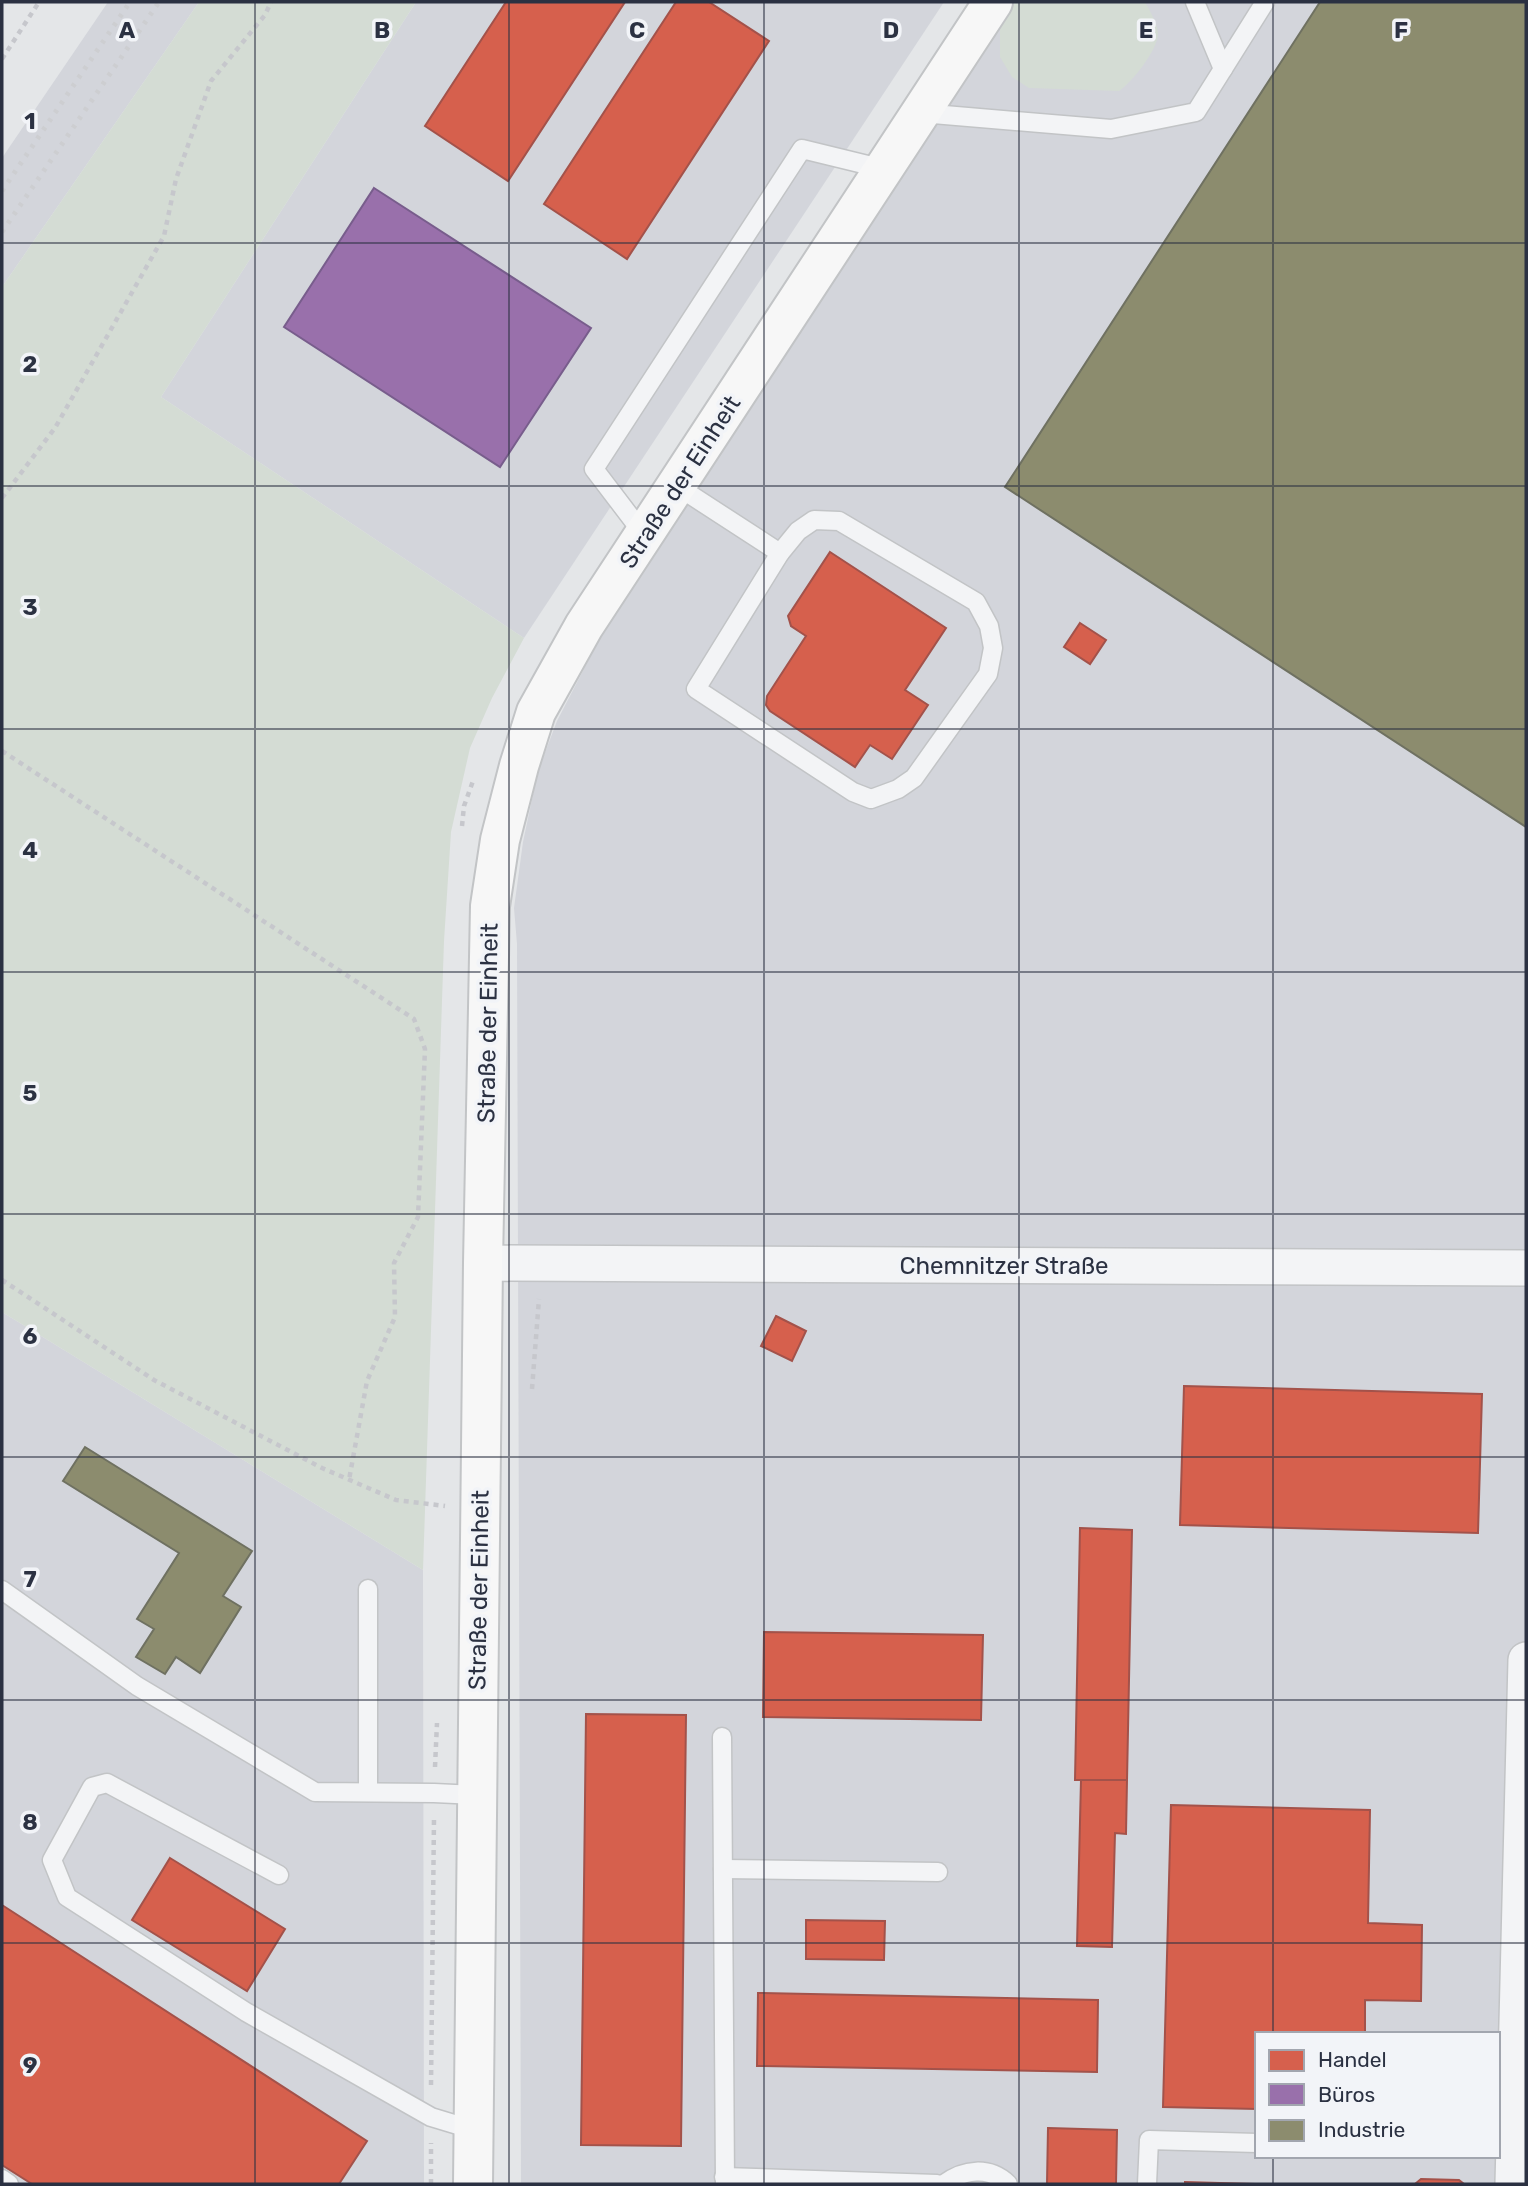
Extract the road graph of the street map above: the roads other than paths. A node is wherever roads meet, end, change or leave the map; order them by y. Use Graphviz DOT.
graph roads {
  1 [pos="993,2"];
  2 [pos="1195,2"];
  3 [pos="1265,2"];
  4 [pos="1223,69"];
  5 [pos="921,113"];
  6 [pos="884,169"];
  7 [pos="677,486"];
  8 [pos="645,536"];
  9 [pos="780,553"];
  10 [pos="483,1263"];
  11 [pos="1526,1268"];
  12 [pos="368,1589"];
  13 [pos="2,1590"];
  14 [pos="1526,1660"];
  15 [pos="722,1737"];
  16 [pos="368,1792"];
  17 [pos="476,1795"];
  18 [pos="723,1869"];
  19 [pos="938,1872"];
  20 [pos="279,1874"];
  21 [pos="474,2130"];
  22 [pos="1255,2143"];
  23 [pos="1506,2148"];
  24 [pos="2,2179"];
  25 [pos="725,2181"];
  26 [pos="9,2184"];
  27 [pos="473,2184"];
  28 [pos="937,2184"];
  29 [pos="944,2184"];
  30 [pos="1008,2184"];
  31 [pos="1147,2184"];
  32 [pos="1513,2184"];
  1 -- 5 [label="street, Straße der Einheit"];
  2 -- 4 [label="lane"];
  3 -- 4 [label="lane"];
  4 -- 5 [label="lane"];
  5 -- 6 [label="street, Straße der Einheit"];
  6 -- 7 [label="street, Straße der Einheit"];
  6 -- 8 [label="lane"];
  7 -- 8 [label="street, Straße der Einheit"];
  7 -- 9 [label="lane"];
  8 -- 10 [label="street, Straße der Einheit"];
  9 -- 9 [label="lane"];
  10 -- 11 [label="street, Chemnitzer Straße"];
  10 -- 17 [label="street, Straße der Einheit"];
  12 -- 16 [label="lane"];
  13 -- 16 [label="lane"];
  14 -- 23 [label="street"];
  15 -- 18 [label="lane"];
  16 -- 17 [label="lane"];
  17 -- 21 [label="street, Straße der Einheit"];
  18 -- 19 [label="lane"];
  18 -- 25 [label="lane"];
  20 -- 21 [label="lane"];
  21 -- 27 [label="street, Straße der Einheit"];
  22 -- 31 [label="lane"];
  23 -- 32 [label="street"];
  24 -- 26 [label="lane"];
  25 -- 28 [label="lane"];
  29 -- 30 [label="lane"];
}
